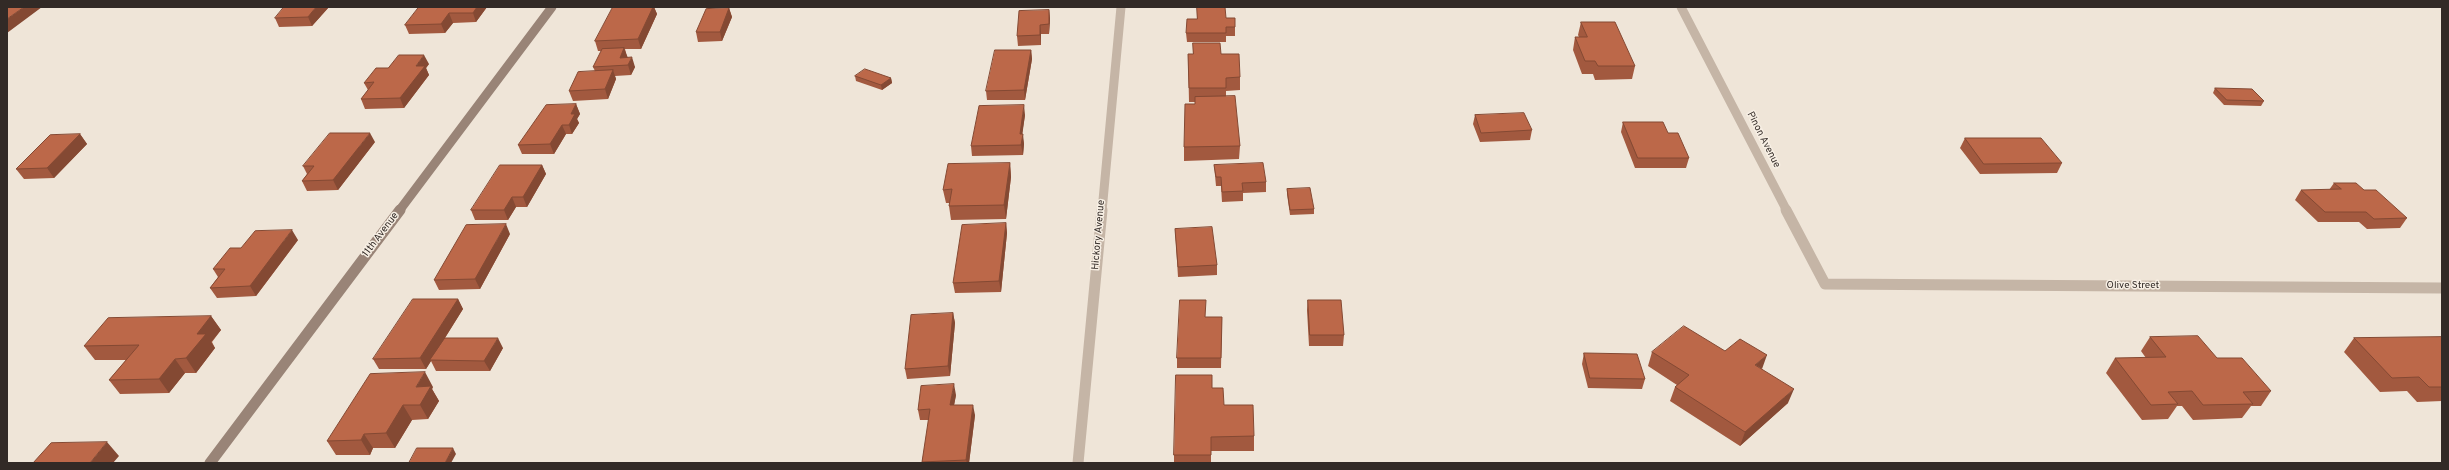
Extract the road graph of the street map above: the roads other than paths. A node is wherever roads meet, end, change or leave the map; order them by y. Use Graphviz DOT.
graph roads {
  1 [pos="552,7"];
  2 [pos="1121,7"];
  3 [pos="1681,7"];
  4 [pos="1825,284"];
  5 [pos="2442,288"];
  6 [pos="210,463"];
  7 [pos="1078,463"];
  1 -- 6 [label="main road, 11th Avenue"];
  2 -- 7 [label="street, Hickory Avenue"];
  3 -- 4 [label="street, Pinon Avenue"];
  4 -- 5 [label="street, Olive Street"];
}
